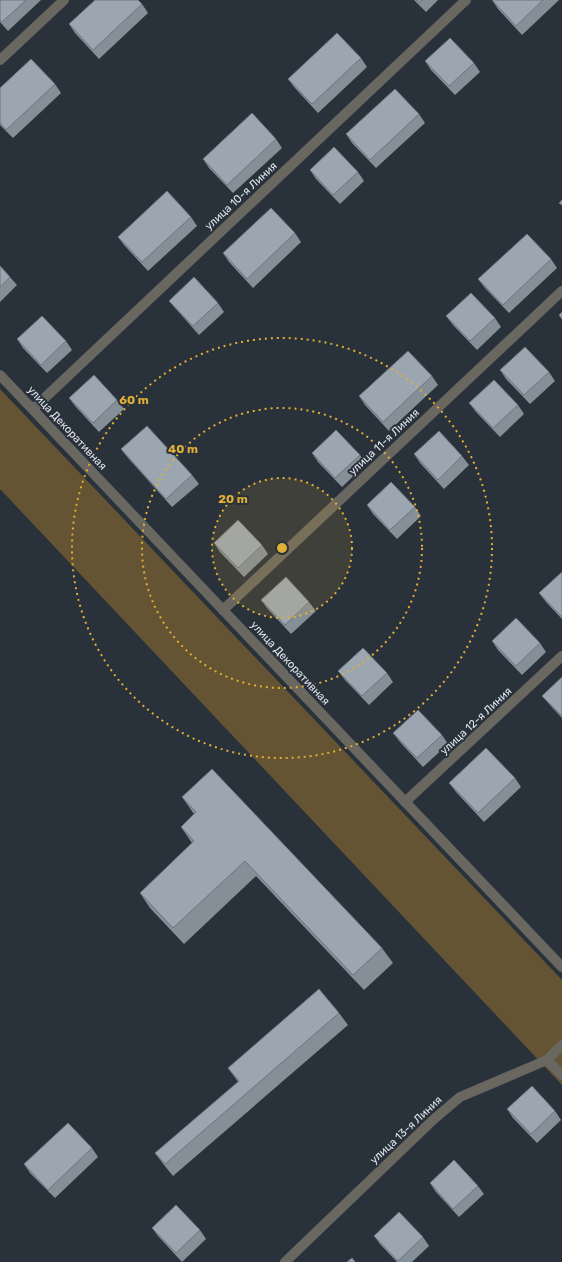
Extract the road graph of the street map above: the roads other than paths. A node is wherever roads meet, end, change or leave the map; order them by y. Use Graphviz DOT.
graph roads {
  1 [pos="64,0"];
  2 [pos="466,0"];
  3 [pos="0,60"];
  4 [pos="562,291"];
  5 [pos="0,375"];
  6 [pos="33,409"];
  7 [pos="223,610"];
  8 [pos="562,656"];
  9 [pos="405,802"];
  10 [pos="562,967"];
  11 [pos="562,1045"];
  12 [pos="547,1060"];
  13 [pos="562,1075"];
  14 [pos="285,1262"];
  1 -- 3 [label="street"];
  2 -- 6 [label="street, улица 10-я Линия"];
  4 -- 7 [label="street, улица 11-я Линия"];
  5 -- 6 [label="street, улица Декоративная"];
  6 -- 7 [label="street, улица Декоративная"];
  7 -- 9 [label="street, улица Декоративная"];
  8 -- 9 [label="street, улица 12-я Линия"];
  9 -- 10 [label="street, улица Декоративная"];
  11 -- 12 [label="street, улица 13-я Линия"];
  12 -- 13 [label="street"];
  12 -- 14 [label="street, улица 13-я Линия"];
}
